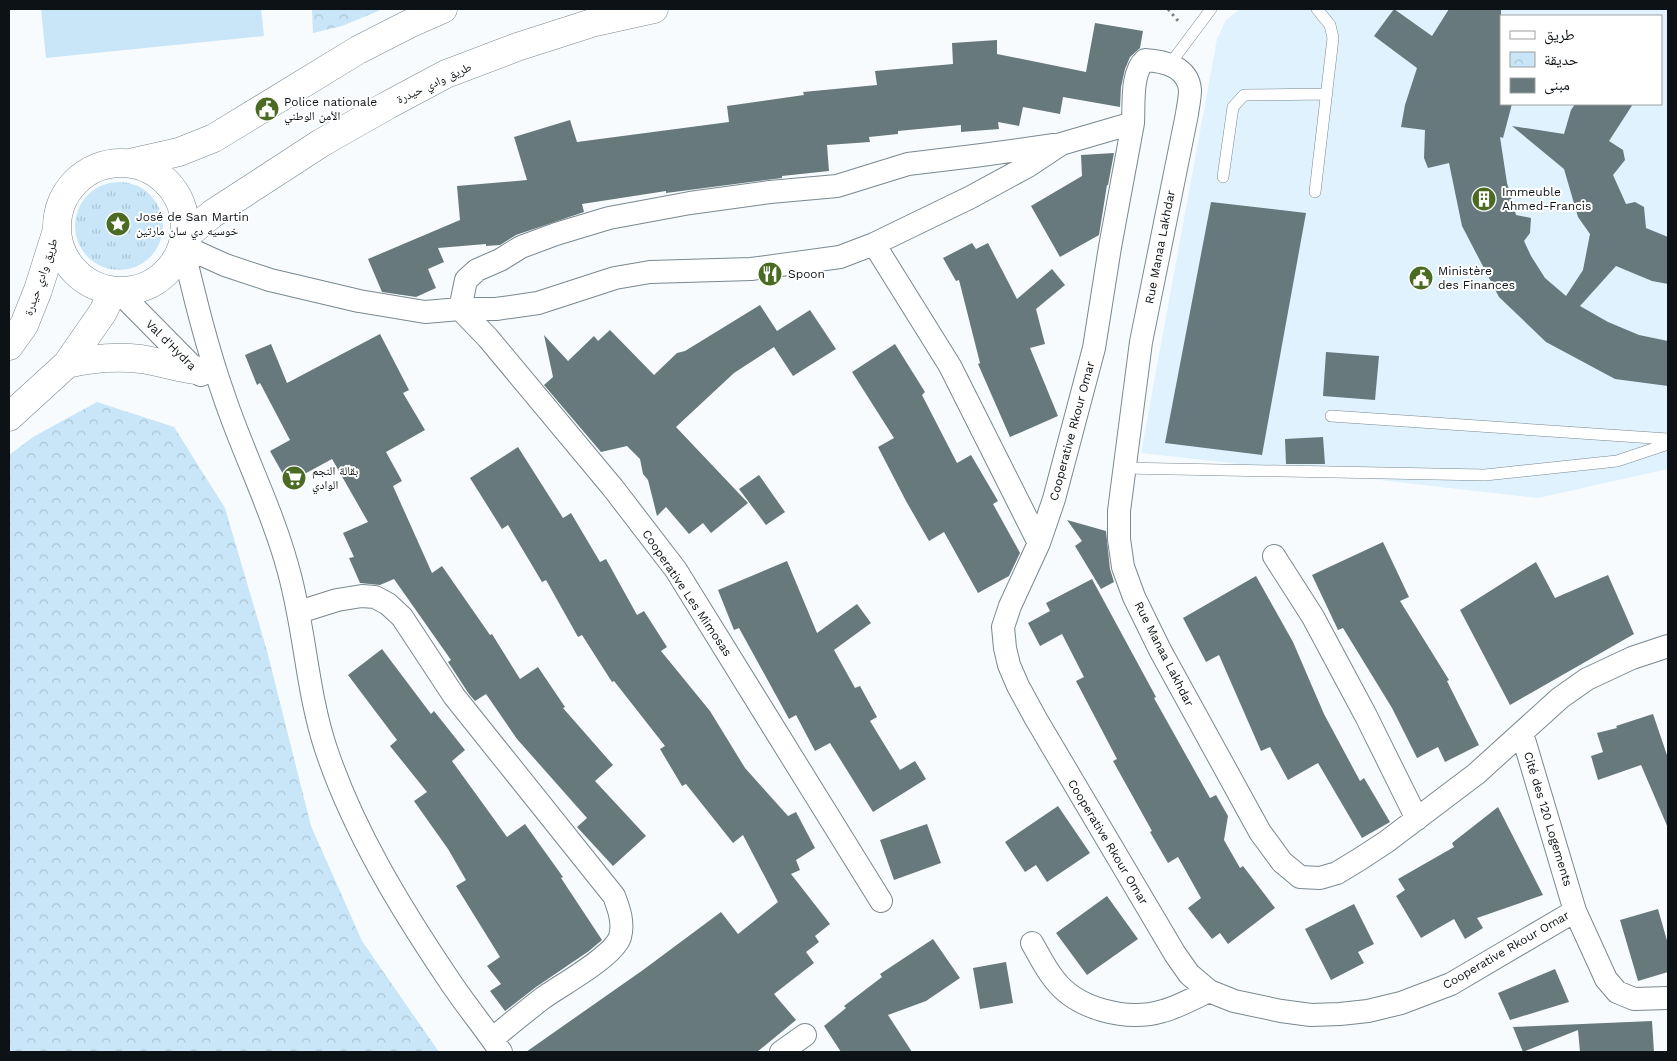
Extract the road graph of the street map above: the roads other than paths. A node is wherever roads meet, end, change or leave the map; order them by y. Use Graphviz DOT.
graph roads {
  1 [pos="443,9"];
  2 [pos="654,9"];
  3 [pos="1211,9"];
  4 [pos="1317,9"];
  5 [pos="1170,64"];
  6 [pos="1327,94"];
  7 [pos="1133,123"];
  8 [pos="1061,144"];
  9 [pos="130,163"];
  10 [pos="1223,176"];
  11 [pos="1315,192"];
  12 [pos="56,233"];
  13 [pos="184,243"];
  14 [pos="874,244"];
  15 [pos="116,291"];
  16 [pos="460,309"];
  17 [pos="9,346"];
  18 [pos="67,364"];
  19 [pos="195,370"];
  20 [pos="224,398"];
  21 [pos="1331,416"];
  22 [pos="9,417"];
  23 [pos="1668,439"];
  24 [pos="1668,444"];
  25 [pos="1123,468"];
  26 [pos="1039,544"];
  27 [pos="1274,556"];
  28 [pos="299,612"];
  29 [pos="1668,646"];
  30 [pos="1522,732"];
  31 [pos="1417,819"];
  32 [pos="881,901"];
  33 [pos="1575,911"];
  34 [pos="1032,943"];
  35 [pos="1209,991"];
  36 [pos="1668,998"];
  37 [pos="805,1035"];
  38 [pos="497,1046"];
  39 [pos="781,1052"];
  1 -- 9 [label="main road"];
  2 -- 13 [label="main road, طريق وادي حيدرة"];
  3 -- 5 [label="lane"];
  4 -- 6 [label="lane"];
  5 -- 7 [label="street"];
  5 -- 25 [label="street, Rue Manaa Lakhdar"];
  6 -- 10 [label="lane"];
  6 -- 11 [label="lane"];
  7 -- 8 [label="street"];
  7 -- 26 [label="street, Cooperative Rkour Omar"];
  8 -- 14 [label="street"];
  8 -- 16 [label="street"];
  9 -- 12 [label="main road"];
  9 -- 13 [label="main road"];
  12 -- 15 [label="main road"];
  12 -- 17 [label="main road, طريق وادي حيدرة"];
  13 -- 15 [label="main road"];
  13 -- 16 [label="street"];
  13 -- 20 [label="street"];
  14 -- 16 [label="street"];
  14 -- 26 [label="street"];
  15 -- 18 [label="main road"];
  15 -- 19 [label="street, Val d'Hydra"];
  16 -- 32 [label="street, Cooperative Les Mimosas"];
  18 -- 19 [label="main road"];
  18 -- 22 [label="main road"];
  19 -- 20 [label="street, Val d'Hydra"];
  20 -- 28 [label="street"];
  21 -- 23 [label="lane"];
  24 -- 25 [label="lane"];
  25 -- 31 [label="street, Rue Manaa Lakhdar"];
  26 -- 35 [label="street, Cooperative Rkour Omar"];
  27 -- 31 [label="street"];
  28 -- 38 [label="street"];
  28 -- 38 [label="street"];
  29 -- 30 [label="street, Rue Manaa Lakhdar"];
  30 -- 31 [label="street, Rue Manaa Lakhdar"];
  30 -- 33 [label="street, Cité des 120 Logements"];
  33 -- 35 [label="street, Cooperative Rkour Omar"];
  33 -- 36 [label="street, Cité des 120 Logements"];
  34 -- 35 [label="street"];
  37 -- 39 [label="street"];
}
